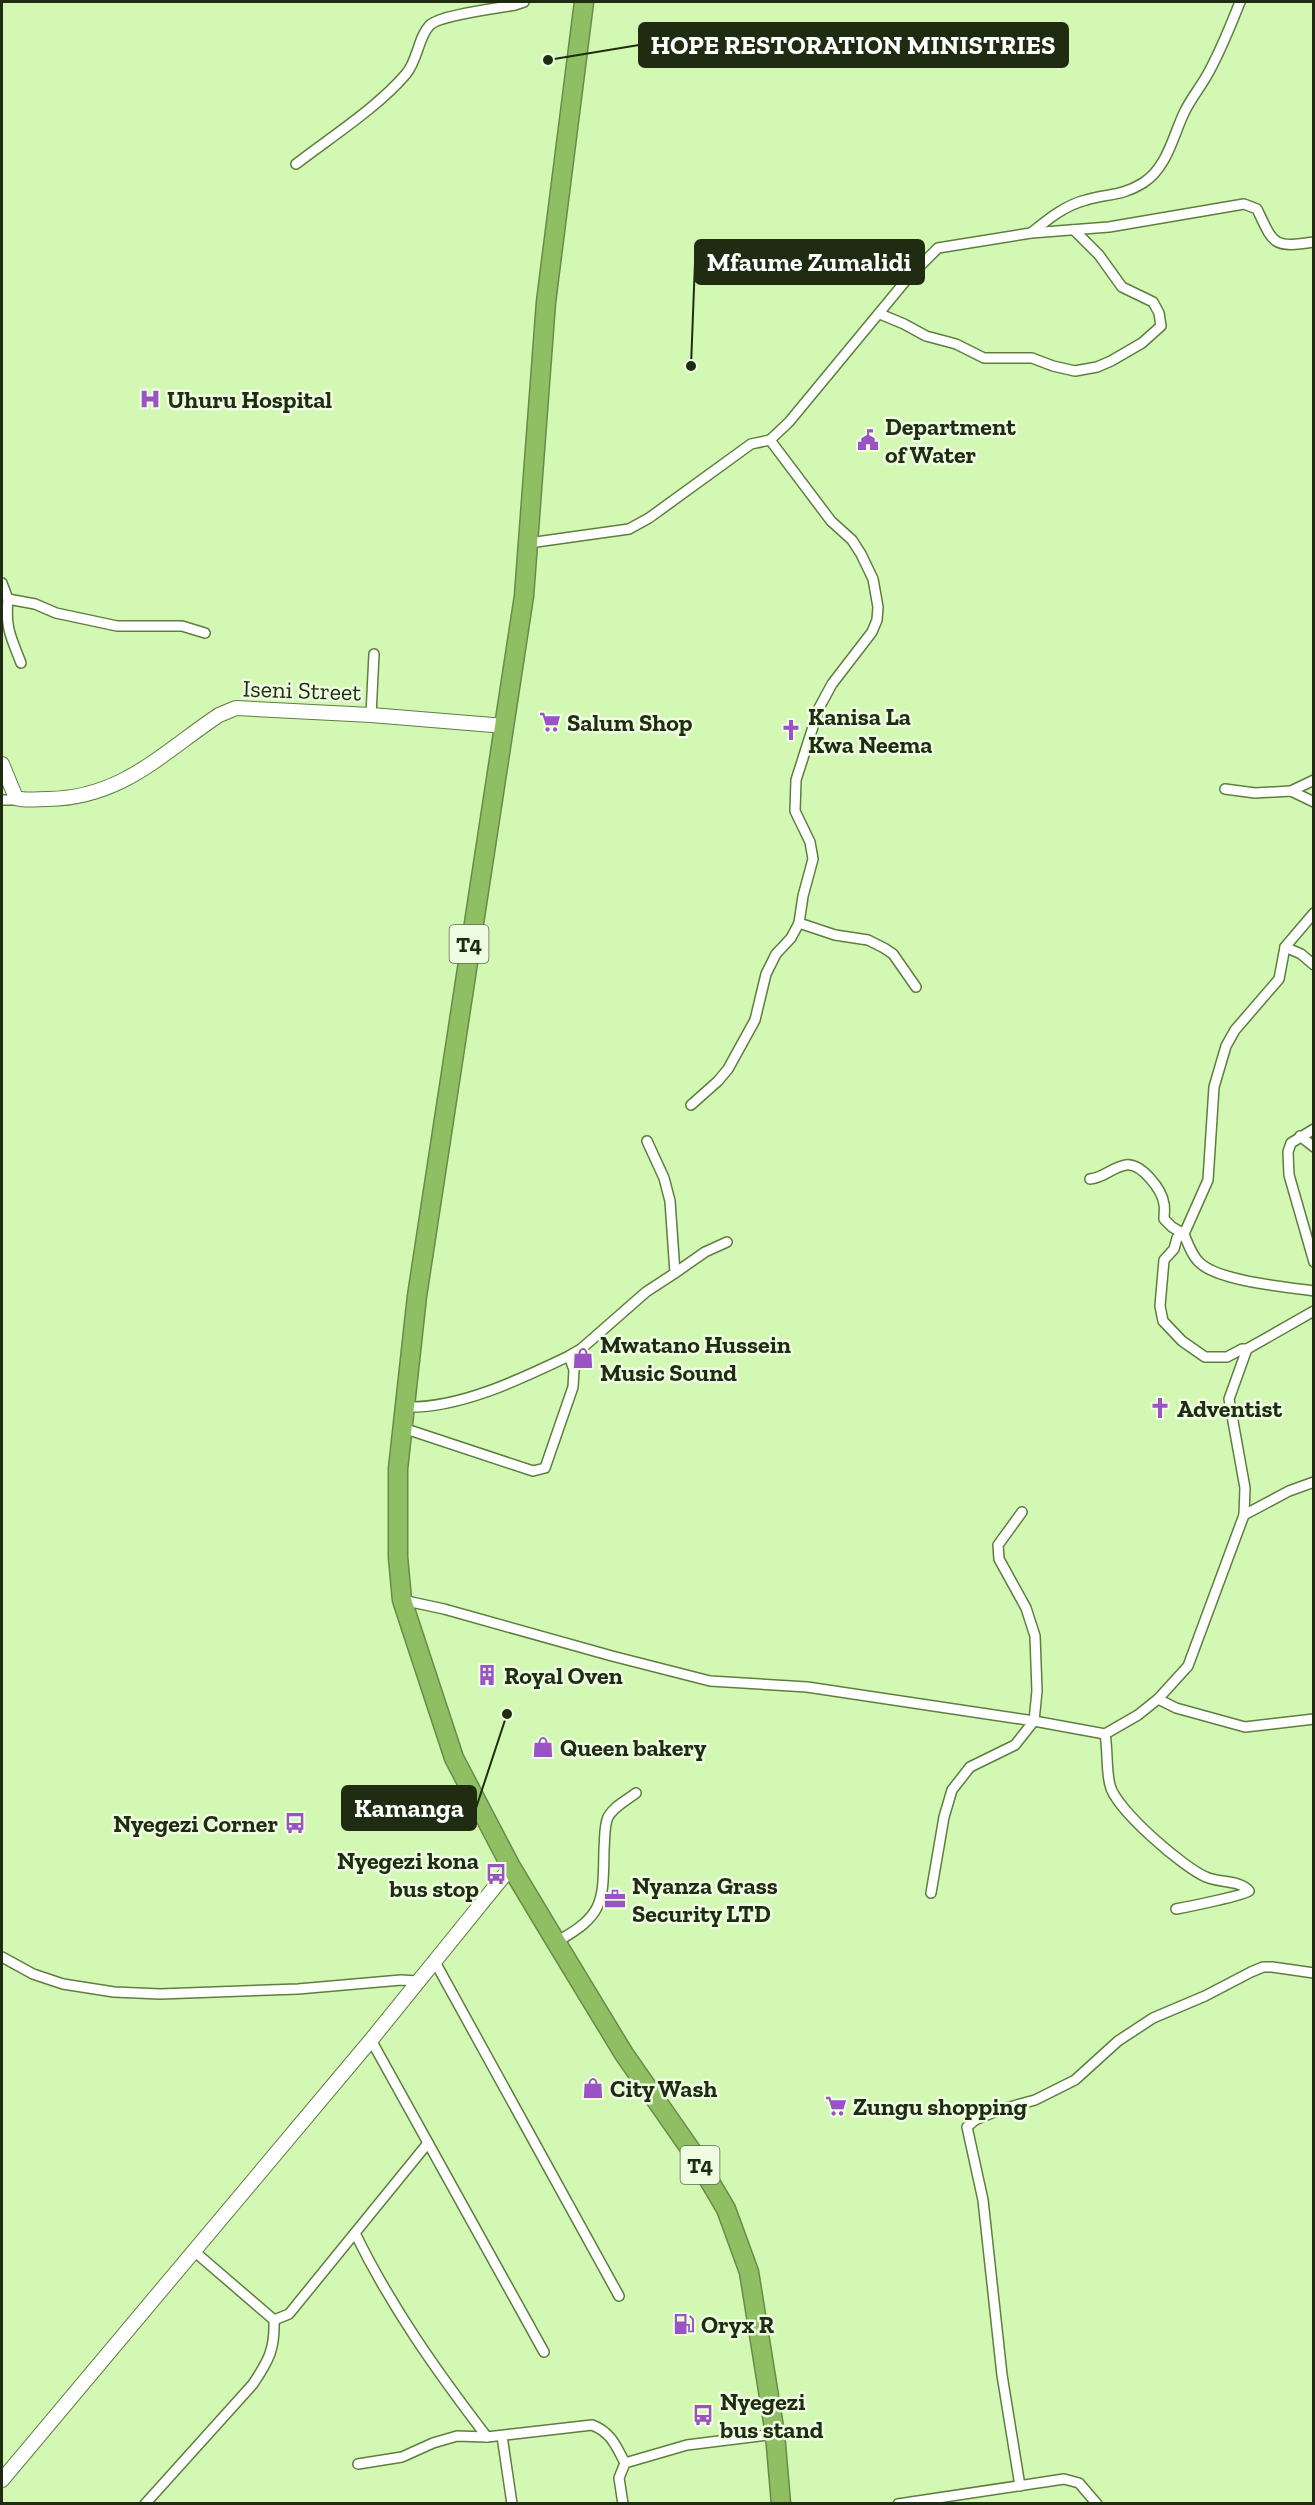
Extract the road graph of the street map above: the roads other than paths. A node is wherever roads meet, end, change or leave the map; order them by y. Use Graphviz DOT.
graph roads {
  1 [pos="524,2"];
  2 [pos="584,2"];
  3 [pos="1240,2"];
  4 [pos="296,164"];
  5 [pos="1074,230"];
  6 [pos="1031,233"];
  7 [pos="1314,242"];
  8 [pos="880,314"];
  9 [pos="770,440"];
  10 [pos="529,543"];
  11 [pos="2,583"];
  12 [pos="8,599"];
  13 [pos="205,633"];
  14 [pos="374,654"];
  15 [pos="21,663"];
  16 [pos="371,715"];
  17 [pos="505,726"];
  18 [pos="2,764"];
  19 [pos="1314,780"];
  20 [pos="1225,789"];
  21 [pos="1291,791"];
  22 [pos="2,800"];
  23 [pos="23,800"];
  24 [pos="1314,802"];
  25 [pos="1314,913"];
  26 [pos="799,923"];
  27 [pos="1285,947"];
  28 [pos="1314,965"];
  29 [pos="916,987"];
  30 [pos="691,1105"];
  31 [pos="1314,1129"];
  32 [pos="1300,1136"];
  33 [pos="647,1141"];
  34 [pos="1314,1147"];
  35 [pos="1090,1179"];
  36 [pos="1184,1234"];
  37 [pos="727,1242"];
  38 [pos="1314,1262"];
  39 [pos="675,1273"];
  40 [pos="1314,1291"];
  41 [pos="1314,1311"];
  42 [pos="1247,1348"];
  43 [pos="569,1356"];
  44 [pos="405,1407"];
  45 [pos="403,1428"];
  46 [pos="1314,1482"];
  47 [pos="1022,1512"];
  48 [pos="1244,1515"];
  49 [pos="402,1600"];
  50 [pos="1158,1699"];
  51 [pos="1314,1719"];
  52 [pos="1034,1721"];
  53 [pos="1106,1734"];
  54 [pos="636,1793"];
  55 [pos="511,1867"];
  56 [pos="931,1893"];
  57 [pos="1176,1909"];
  58 [pos="556,1942"];
  59 [pos="2,1957"];
  60 [pos="435,1962"];
  61 [pos="1314,1973"];
  62 [pos="418,1981"];
  63 [pos="371,2040"];
  64 [pos="428,2143"];
  65 [pos="355,2233"];
  66 [pos="195,2252"];
  67 [pos="619,2296"];
  68 [pos="274,2320"];
  69 [pos="544,2352"];
  70 [pos="775,2434"];
  71 [pos="501,2436"];
  72 [pos="487,2437"];
  73 [pos="625,2463"];
  74 [pos="358,2464"];
  75 [pos="2,2480"];
  76 [pos="1020,2486"];
  77 [pos="145,2504"];
  78 [pos="512,2504"];
  79 [pos="623,2504"];
  80 [pos="780,2504"];
  81 [pos="898,2504"];
  82 [pos="1097,2504"];
  1 -- 4 [label="street"];
  2 -- 10 [label="highway, T4"];
  3 -- 6 [label="street"];
  5 -- 6 [label="street"];
  5 -- 7 [label="street"];
  5 -- 8 [label="street"];
  6 -- 8 [label="street"];
  8 -- 9 [label="street"];
  9 -- 10 [label="street"];
  9 -- 26 [label="street"];
  10 -- 17 [label="highway, T4"];
  11 -- 12 [label="street"];
  12 -- 13 [label="street"];
  12 -- 15 [label="street"];
  14 -- 16 [label="street"];
  16 -- 17 [label="main road, Iseni Street"];
  16 -- 23 [label="main road, Iseni Street"];
  17 -- 44 [label="highway, T4"];
  18 -- 23 [label="main road"];
  19 -- 21 [label="street"];
  20 -- 21 [label="street"];
  21 -- 24 [label="street"];
  22 -- 23 [label="street"];
  25 -- 27 [label="street"];
  26 -- 29 [label="street"];
  26 -- 30 [label="street"];
  27 -- 28 [label="street"];
  27 -- 36 [label="street"];
  31 -- 32 [label="street"];
  32 -- 34 [label="street"];
  32 -- 38 [label="street"];
  33 -- 39 [label="street"];
  35 -- 36 [label="street"];
  36 -- 40 [label="street"];
  36 -- 42 [label="street"];
  37 -- 39 [label="street"];
  39 -- 43 [label="street"];
  41 -- 42 [label="street"];
  42 -- 48 [label="street"];
  43 -- 44 [label="street"];
  43 -- 45 [label="street"];
  44 -- 45 [label="highway, T4"];
  45 -- 49 [label="highway, T4"];
  46 -- 48 [label="street"];
  47 -- 52 [label="street"];
  48 -- 50 [label="street"];
  49 -- 52 [label="street"];
  49 -- 55 [label="highway, T4"];
  50 -- 51 [label="street"];
  50 -- 53 [label="street"];
  52 -- 53 [label="street"];
  52 -- 56 [label="street"];
  53 -- 57 [label="street"];
  54 -- 58 [label="street"];
  55 -- 58 [label="highway, T4"];
  55 -- 60 [label="main road"];
  58 -- 70 [label="highway, T4"];
  59 -- 62 [label="street"];
  60 -- 62 [label="main road"];
  60 -- 67 [label="street"];
  61 -- 76 [label="street"];
  62 -- 63 [label="main road"];
  63 -- 64 [label="street"];
  63 -- 66 [label="main road"];
  64 -- 65 [label="street"];
  64 -- 69 [label="street"];
  65 -- 68 [label="street"];
  65 -- 72 [label="street"];
  66 -- 68 [label="street"];
  66 -- 75 [label="main road"];
  68 -- 77 [label="street"];
  70 -- 73 [label="street"];
  70 -- 80 [label="highway, T4"];
  71 -- 72 [label="street"];
  71 -- 73 [label="street"];
  71 -- 78 [label="street"];
  72 -- 74 [label="street"];
  73 -- 79 [label="street"];
  76 -- 81 [label="street"];
  76 -- 82 [label="street"];
}
